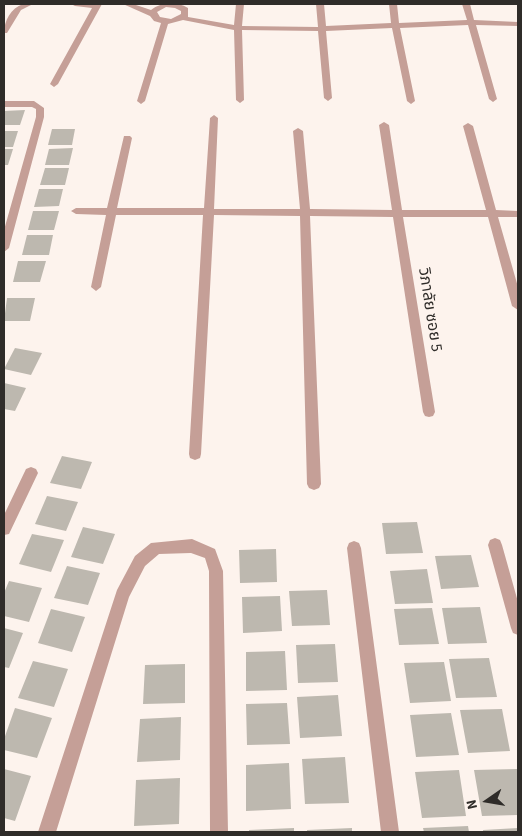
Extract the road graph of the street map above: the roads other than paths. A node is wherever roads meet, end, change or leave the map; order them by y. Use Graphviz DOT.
graph roads {
  1 [pos="29,4"];
  2 [pos="75,4"];
  3 [pos="127,4"];
  4 [pos="240,4"];
  5 [pos="320,4"];
  6 [pos="393,4"];
  7 [pos="466,4"];
  8 [pos="97,5"];
  9 [pos="162,5"];
  10 [pos="153,14"];
  11 [pos="183,18"];
  12 [pos="165,21"];
  13 [pos="471,22"];
  14 [pos="518,24"];
  15 [pos="395,25"];
  16 [pos="238,28"];
  17 [pos="321,28"];
  18 [pos="4,31"];
  19 [pos="54,84"];
  20 [pos="328,98"];
  21 [pos="493,99"];
  22 [pos="240,100"];
  23 [pos="410,100"];
  24 [pos="141,101"];
  25 [pos="4,104"];
  26 [pos="214,118"];
  27 [pos="384,125"];
  28 [pos="468,126"];
  29 [pos="298,131"];
  30 [pos="127,138"];
  31 [pos="76,211"];
  32 [pos="113,211"];
  33 [pos="210,213"];
  34 [pos="305,214"];
  35 [pos="398,214"];
  36 [pos="492,214"];
  37 [pos="518,214"];
  38 [pos="4,248"];
  39 [pos="96,288"];
  40 [pos="518,306"];
  41 [pos="429,412"];
  42 [pos="195,454"];
  43 [pos="31,473"];
  44 [pos="314,484"];
  45 [pos="4,527"];
  46 [pos="495,545"];
  47 [pos="354,548"];
  48 [pos="518,628"];
  49 [pos="47,832"];
  50 [pos="219,832"];
  51 [pos="390,832"];
  1 -- 18 [label="street"];
  2 -- 8 [label="street"];
  3 -- 10 [label="street"];
  4 -- 16 [label="street"];
  5 -- 17 [label="street"];
  6 -- 15 [label="street"];
  7 -- 13 [label="street"];
  8 -- 19 [label="street"];
  9 -- 10 [label="street"];
  9 -- 11 [label="street"];
  10 -- 12 [label="street"];
  11 -- 12 [label="street"];
  11 -- 16 [label="street"];
  12 -- 24 [label="street"];
  13 -- 14 [label="street"];
  13 -- 15 [label="street"];
  13 -- 21 [label="street"];
  15 -- 17 [label="street"];
  15 -- 23 [label="street"];
  16 -- 17 [label="street"];
  16 -- 22 [label="street"];
  17 -- 20 [label="street"];
  25 -- 38 [label="street"];
  26 -- 33 [label="street"];
  27 -- 35 [label="street, วิภาลัย ซอย 5"];
  28 -- 36 [label="street"];
  29 -- 34 [label="street"];
  30 -- 32 [label="street"];
  31 -- 32 [label="street"];
  32 -- 33 [label="street"];
  32 -- 39 [label="street"];
  33 -- 34 [label="street"];
  33 -- 42 [label="street"];
  34 -- 35 [label="street"];
  34 -- 44 [label="street"];
  35 -- 36 [label="street"];
  35 -- 41 [label="street, วิภาลัย ซอย 5"];
  36 -- 37 [label="street"];
  36 -- 40 [label="street"];
  43 -- 45 [label="street"];
  46 -- 48 [label="street"];
  47 -- 51 [label="street"];
  49 -- 50 [label="street"];
}
